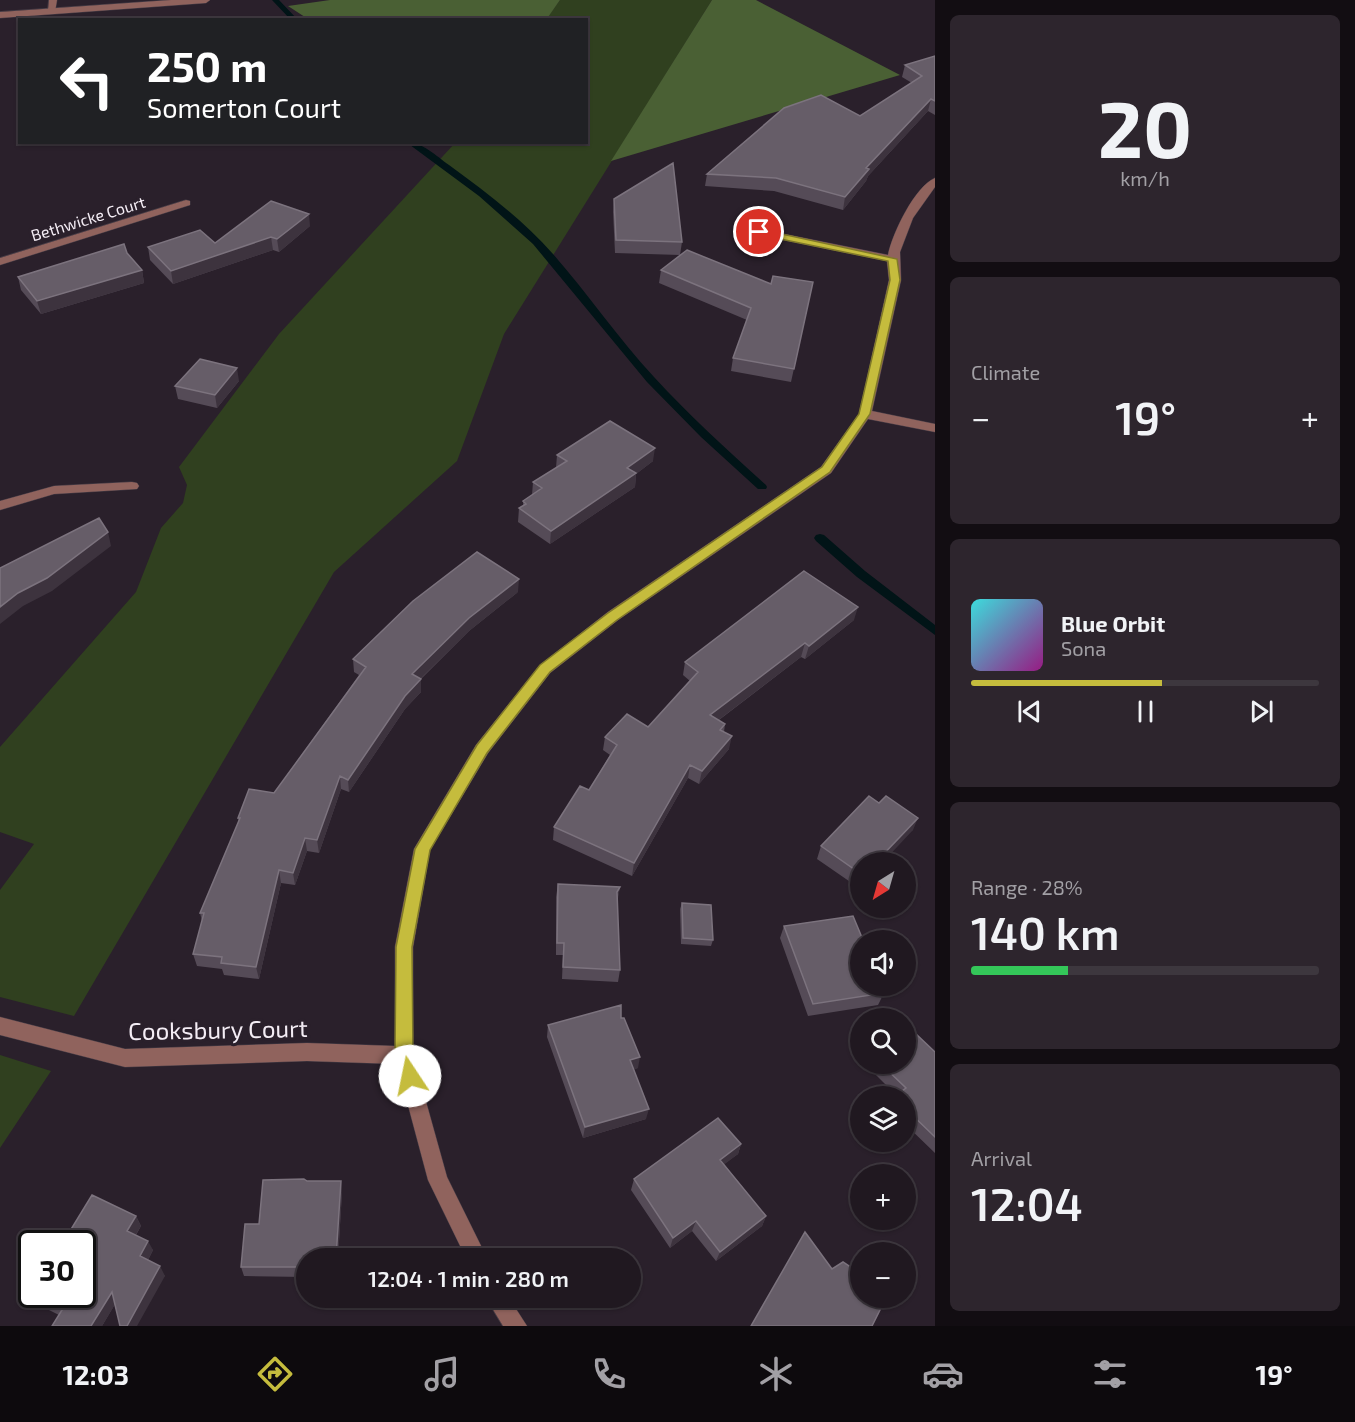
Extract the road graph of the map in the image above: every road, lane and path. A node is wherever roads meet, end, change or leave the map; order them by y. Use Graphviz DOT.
graph roads {
  1 [pos="53,0"];
  2 [pos="206,0"];
  3 [pos="52,10"];
  4 [pos="0,15"];
  5 [pos="935,182"];
  6 [pos="186,203"];
  7 [pos="759,232"];
  8 [pos="892,259"];
  9 [pos="0,262"];
  10 [pos="865,414"];
  11 [pos="935,428"];
  12 [pos="132,486"];
  13 [pos="0,506"];
  14 [pos="0,1026"];
  15 [pos="404,1055"];
  16 [pos="472,1248"];
  17 [pos="504,1308"];
  18 [pos="516,1326"];
  1 -- 3 [label="street"];
  2 -- 3 [label="street"];
  3 -- 4 [label="street"];
  5 -- 8 [label="street"];
  6 -- 9 [label="street, Bethwicke Court"];
  7 -- 8 [label="street"];
  8 -- 10 [label="street"];
  10 -- 11 [label="street"];
  10 -- 15 [label="street"];
  12 -- 13 [label="street"];
  14 -- 15 [label="street, Cooksbury Court"];
  15 -- 16 [label="street"];
  17 -- 18 [label="street"];
}
